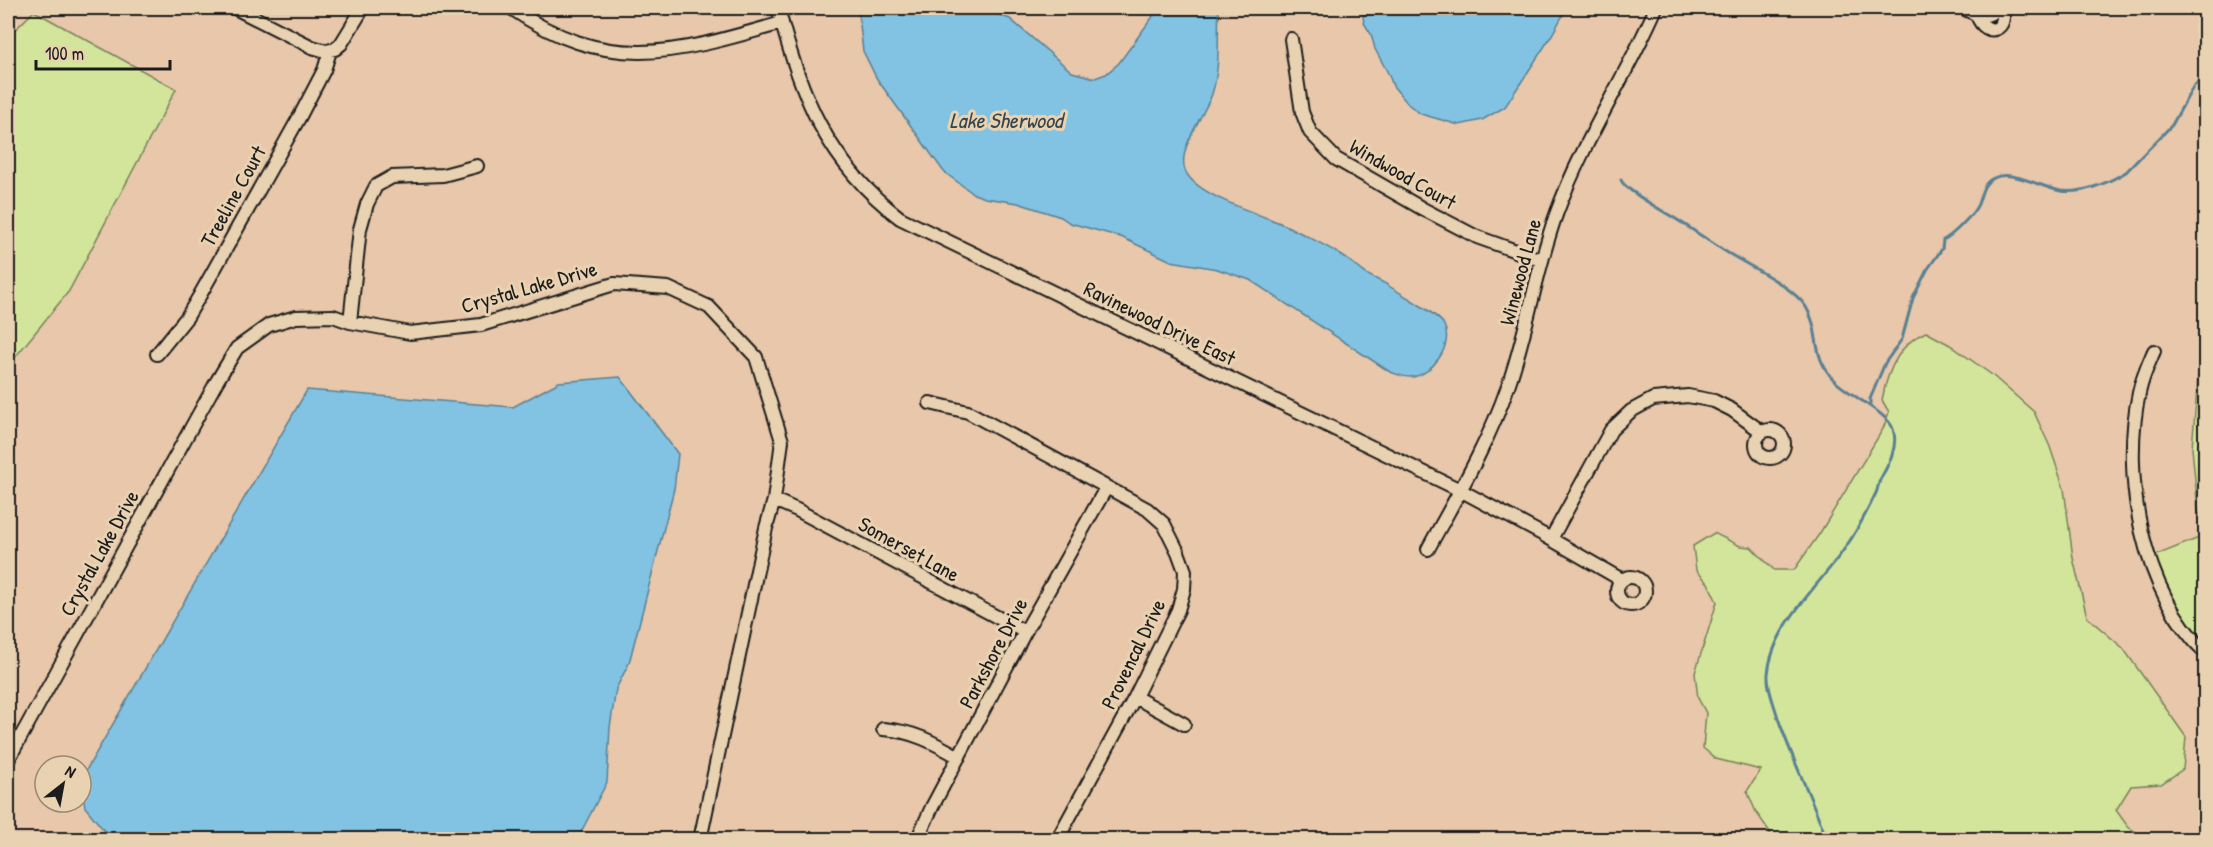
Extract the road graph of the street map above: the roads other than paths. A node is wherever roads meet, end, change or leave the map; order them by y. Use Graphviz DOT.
graph roads {
  1 [pos="235,8"];
  2 [pos="363,8"];
  3 [pos="511,8"];
  4 [pos="778,8"];
  5 [pos="1656,8"];
  6 [pos="1963,8"];
  7 [pos="2000,8"];
  8 [pos="782,23"];
  9 [pos="1291,39"];
  10 [pos="330,51"];
  11 [pos="477,166"];
  12 [pos="1541,260"];
  13 [pos="350,322"];
  14 [pos="2154,351"];
  15 [pos="157,354"];
  16 [pos="930,403"];
  17 [pos="1762,432"];
  18 [pos="1106,488"];
  19 [pos="1460,490"];
  20 [pos="774,500"];
  21 [pos="1551,539"];
  22 [pos="1428,549"];
  23 [pos="1622,580"];
  24 [pos="1025,632"];
  25 [pos="2205,653"];
  26 [pos="1135,697"];
  27 [pos="1184,724"];
  28 [pos="883,729"];
  29 [pos="959,757"];
  30 [pos="8,760"];
  31 [pos="700,840"];
  32 [pos="917,840"];
  33 [pos="1057,840"];
  1 -- 10 [label="street"];
  2 -- 10 [label="street"];
  3 -- 8 [label="street"];
  4 -- 8 [label="street, Ravinewood Drive East"];
  5 -- 12 [label="street, Winewood Lane"];
  6 -- 7 [label="street"];
  8 -- 19 [label="street, Ravinewood Drive East"];
  9 -- 12 [label="street, Windwood Court"];
  10 -- 15 [label="street, Treeline Court"];
  11 -- 13 [label="street"];
  12 -- 19 [label="street, Winewood Lane"];
  13 -- 20 [label="street, Crystal Lake Drive"];
  13 -- 30 [label="street, Crystal Lake Drive"];
  14 -- 25 [label="street"];
  16 -- 18 [label="street, Provencal Drive"];
  17 -- 21 [label="street"];
  18 -- 24 [label="street, Parkshore Drive"];
  18 -- 26 [label="street, Provencal Drive"];
  19 -- 21 [label="street, Ravinewood Drive East"];
  19 -- 22 [label="street, Winewood Lane"];
  20 -- 24 [label="street, Somerset Lane"];
  20 -- 31 [label="street, Crystal Lake Drive"];
  21 -- 23 [label="street, Ravinewood Drive East"];
  24 -- 29 [label="street, Parkshore Drive"];
  26 -- 27 [label="street"];
  26 -- 33 [label="street, Provencal Drive"];
  28 -- 29 [label="street"];
  29 -- 32 [label="street, Parkshore Drive"];
}
